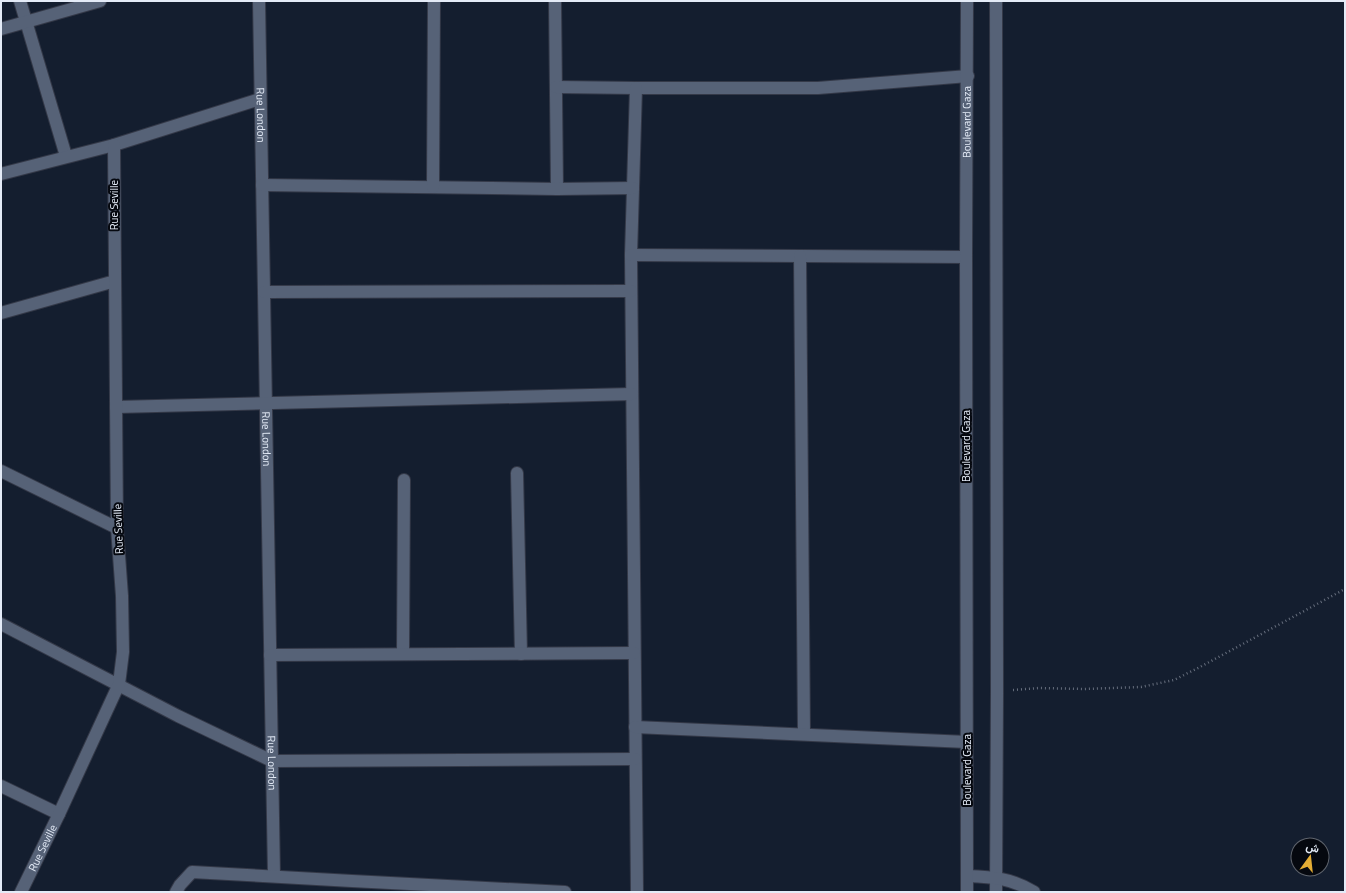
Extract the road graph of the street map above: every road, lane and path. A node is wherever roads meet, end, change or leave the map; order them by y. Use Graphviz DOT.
graph roads {
  1 [pos="20,1"];
  2 [pos="100,1"];
  3 [pos="258,1"];
  4 [pos="434,1"];
  5 [pos="555,1"];
  6 [pos="967,1"];
  7 [pos="996,1"];
  8 [pos="26,22"];
  9 [pos="1,29"];
  10 [pos="968,76"];
  11 [pos="556,87"];
  12 [pos="636,88"];
  13 [pos="260,99"];
  14 [pos="114,145"];
  15 [pos="66,156"];
  16 [pos="1,174"];
  17 [pos="262,185"];
  18 [pos="433,187"];
  19 [pos="633,188"];
  20 [pos="558,189"];
  21 [pos="631,255"];
  22 [pos="800,256"];
  23 [pos="966,257"];
  24 [pos="115,281"];
  25 [pos="631,291"];
  26 [pos="264,292"];
  27 [pos="1,313"];
  28 [pos="632,394"];
  29 [pos="266,404"];
  30 [pos="116,407"];
  31 [pos="1,471"];
  32 [pos="517,473"];
  33 [pos="404,480"];
  34 [pos="117,528"];
  35 [pos="1345,589"];
  36 [pos="1,624"];
  37 [pos="634,653"];
  38 [pos="403,654"];
  39 [pos="521,654"];
  40 [pos="270,655"];
  41 [pos="119,684"];
  42 [pos="997,693"];
  43 [pos="635,727"];
  44 [pos="804,734"];
  45 [pos="967,742"];
  46 [pos="635,759"];
  47 [pos="272,761"];
  48 [pos="1,786"];
  49 [pos="59,814"];
  50 [pos="274,876"];
  51 [pos="967,876"];
  52 [pos="996,877"];
  53 [pos="351,887"];
  54 [pos="498,890"];
  55 [pos="21,892"];
  56 [pos="176,892"];
  57 [pos="565,892"];
  58 [pos="637,892"];
  59 [pos="967,892"];
  60 [pos="996,892"];
  61 [pos="1034,892"];
  1 -- 8 [label="street"];
  2 -- 8 [label="street"];
  3 -- 13 [label="street, Rue London"];
  4 -- 18 [label="street"];
  5 -- 11 [label="street"];
  6 -- 10 [label="street, Boulevard Gaza"];
  7 -- 42 [label="street"];
  8 -- 9 [label="street"];
  8 -- 15 [label="street"];
  10 -- 12 [label="street"];
  10 -- 23 [label="street, Boulevard Gaza"];
  11 -- 12 [label="street"];
  11 -- 20 [label="street"];
  12 -- 19 [label="street"];
  13 -- 14 [label="street"];
  13 -- 17 [label="street, Rue London"];
  14 -- 15 [label="street"];
  14 -- 24 [label="street, Rue Seville"];
  15 -- 16 [label="street"];
  17 -- 18 [label="street"];
  17 -- 26 [label="street, Rue London"];
  18 -- 20 [label="street"];
  19 -- 20 [label="street"];
  19 -- 21 [label="street"];
  21 -- 22 [label="street"];
  21 -- 25 [label="street"];
  22 -- 23 [label="street"];
  22 -- 44 [label="street"];
  23 -- 45 [label="street, Boulevard Gaza"];
  24 -- 27 [label="street"];
  24 -- 30 [label="street, Rue Seville"];
  25 -- 26 [label="street"];
  25 -- 28 [label="street"];
  26 -- 29 [label="street, Rue London"];
  28 -- 29 [label="street"];
  28 -- 37 [label="street"];
  29 -- 30 [label="street"];
  29 -- 40 [label="street, Rue London"];
  30 -- 34 [label="street, Rue Seville"];
  31 -- 34 [label="street"];
  32 -- 39 [label="street"];
  33 -- 38 [label="street"];
  34 -- 41 [label="street, Rue Seville"];
  35 -- 42 [label="path"];
  36 -- 41 [label="street"];
  37 -- 39 [label="street"];
  37 -- 43 [label="street"];
  38 -- 39 [label="street"];
  38 -- 40 [label="street"];
  40 -- 47 [label="street, Rue London"];
  41 -- 47 [label="street"];
  41 -- 49 [label="street, Rue Seville"];
  42 -- 52 [label="street"];
  43 -- 44 [label="street"];
  43 -- 46 [label="street"];
  44 -- 45 [label="street"];
  45 -- 51 [label="street, Boulevard Gaza"];
  46 -- 47 [label="street"];
  46 -- 58 [label="street"];
  47 -- 50 [label="street, Rue London"];
  48 -- 49 [label="street"];
  49 -- 55 [label="street, Rue Seville"];
  50 -- 53 [label="street"];
  50 -- 56 [label="street"];
  51 -- 52 [label="street"];
  51 -- 59 [label="street, Boulevard Gaza"];
  52 -- 60 [label="street"];
  52 -- 61 [label="street"];
  53 -- 54 [label="street"];
  54 -- 57 [label="street"];
}
